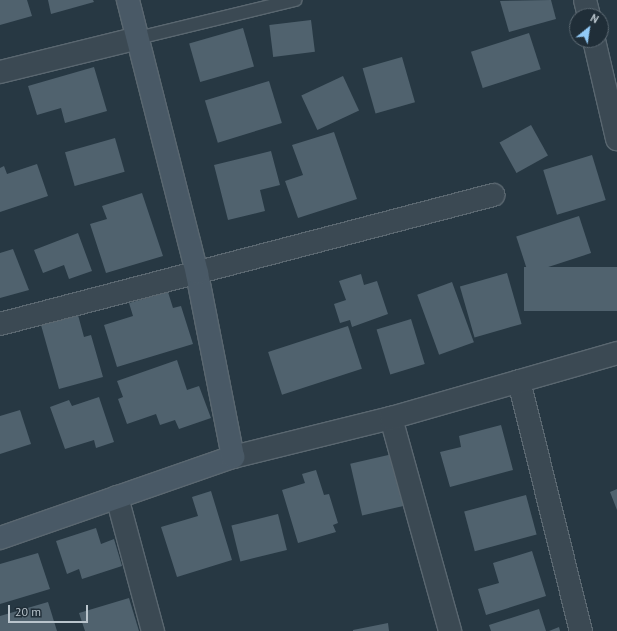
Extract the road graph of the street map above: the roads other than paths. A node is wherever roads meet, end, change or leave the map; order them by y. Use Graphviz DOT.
graph roads {
  1 [pos="128,0"];
  2 [pos="296,0"];
  3 [pos="138,38"];
  4 [pos="596,48"];
  5 [pos="0,72"];
  6 [pos="617,139"];
  7 [pos="493,194"];
  8 [pos="197,273"];
  9 [pos="0,324"];
  10 [pos="617,353"];
  11 [pos="519,380"];
  12 [pos="391,418"];
  13 [pos="233,457"];
  14 [pos="117,497"];
  15 [pos="0,538"];
  16 [pos="153,631"];
  17 [pos="450,631"];
  18 [pos="581,631"];
  1 -- 3 [label="street"];
  2 -- 3 [label="lane"];
  3 -- 5 [label="street"];
  3 -- 8 [label="street"];
  4 -- 6 [label="street"];
  7 -- 8 [label="street"];
  8 -- 9 [label="street"];
  8 -- 13 [label="street"];
  10 -- 11 [label="street"];
  11 -- 12 [label="street"];
  11 -- 18 [label="street"];
  12 -- 13 [label="street"];
  12 -- 17 [label="street"];
  13 -- 14 [label="street"];
  14 -- 15 [label="street"];
  14 -- 16 [label="street"];
}
